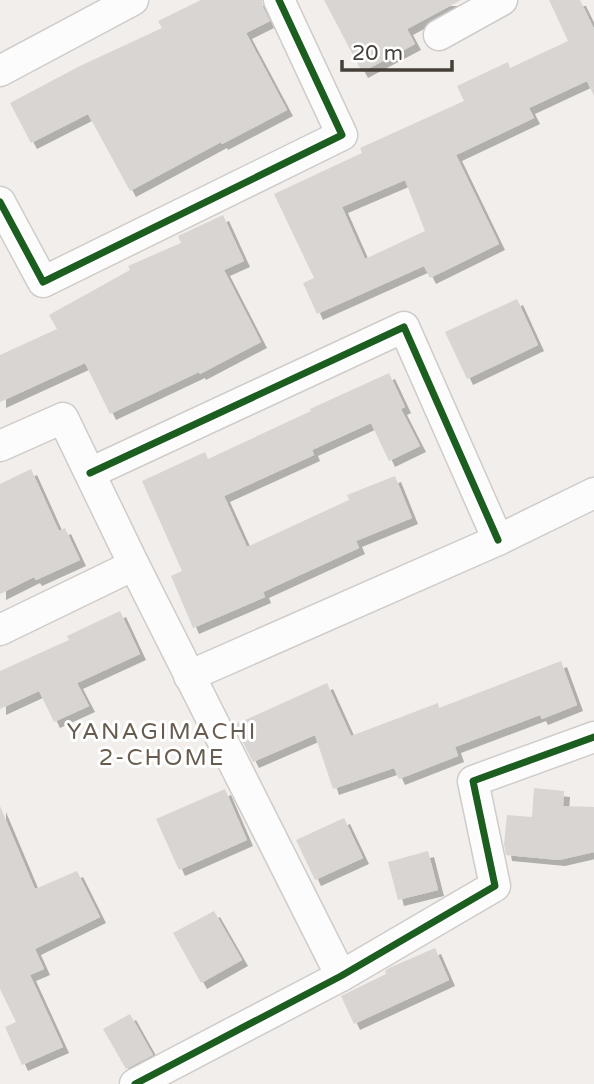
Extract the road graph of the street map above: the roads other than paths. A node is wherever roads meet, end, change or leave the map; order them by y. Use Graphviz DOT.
graph roads {
  1 [pos="133,0"];
  2 [pos="279,0"];
  3 [pos="502,0"];
  4 [pos="439,34"];
  5 [pos="0,71"];
  6 [pos="0,202"];
  7 [pos="0,446"];
  8 [pos="90,473"];
  9 [pos="594,493"];
  10 [pos="498,540"];
  11 [pos="134,565"];
  12 [pos="0,630"];
  13 [pos="189,676"];
  14 [pos="594,737"];
  15 [pos="341,976"];
  16 [pos="135,1084"];
  1 -- 5 [label="street"];
  2 -- 6 [label="street"];
  3 -- 4 [label="street"];
  7 -- 8 [label="street"];
  8 -- 10 [label="street"];
  8 -- 11 [label="street"];
  9 -- 10 [label="street"];
  10 -- 13 [label="street"];
  11 -- 12 [label="street"];
  11 -- 13 [label="street"];
  13 -- 15 [label="street"];
  14 -- 15 [label="street"];
  15 -- 16 [label="street"];
}
